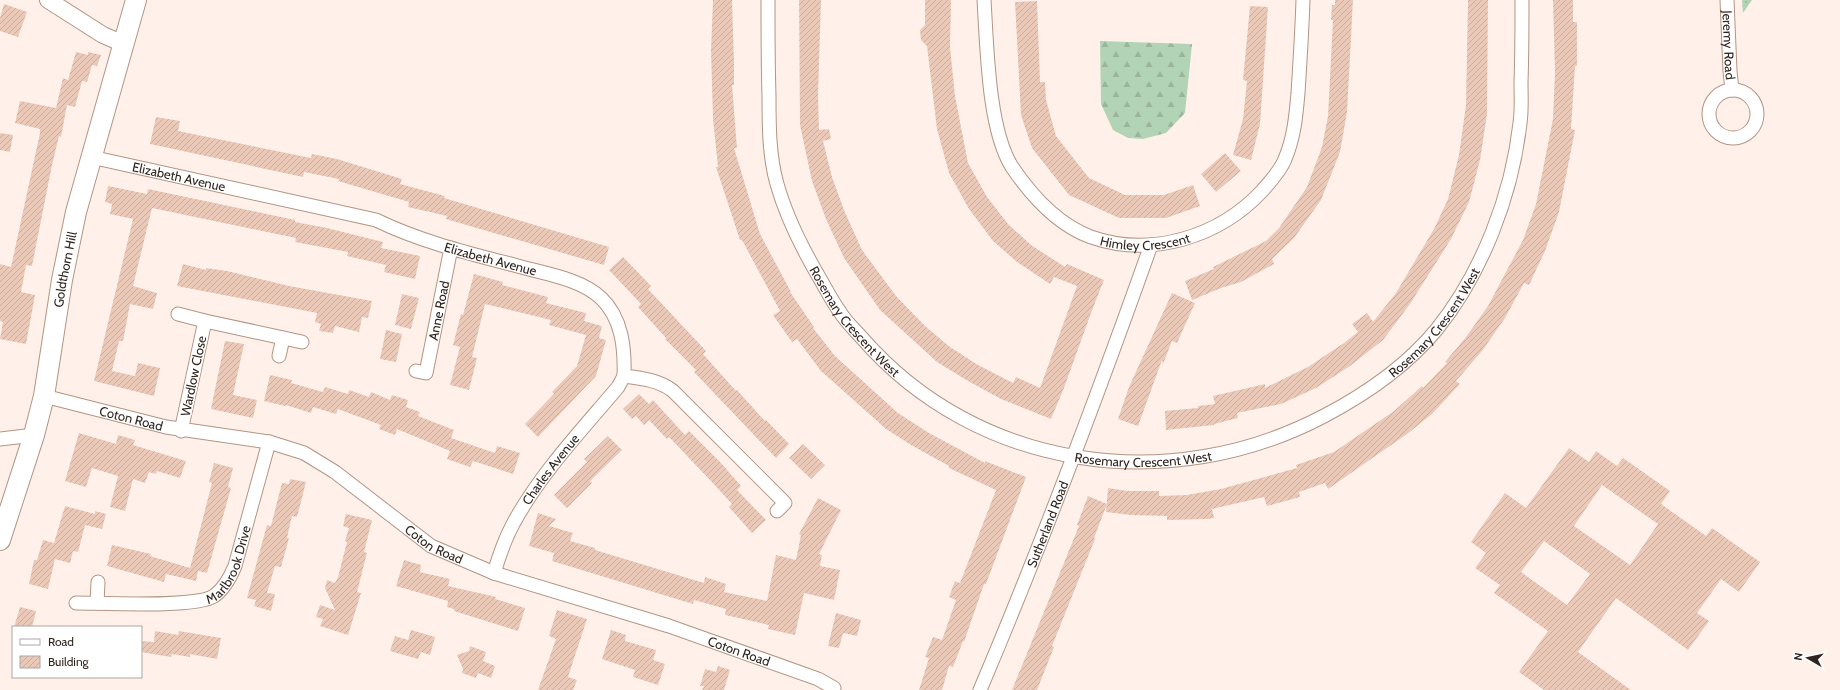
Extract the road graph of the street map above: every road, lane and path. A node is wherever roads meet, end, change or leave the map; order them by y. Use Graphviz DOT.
graph roads {
  1 [pos="48,0"];
  2 [pos="136,0"];
  3 [pos="768,0"];
  4 [pos="984,0"];
  5 [pos="1303,0"];
  6 [pos="1522,0"];
  7 [pos="1727,0"];
  8 [pos="124,44"];
  9 [pos="1732,90"];
  10 [pos="91,157"];
  11 [pos="1152,245"];
  12 [pos="451,248"];
  13 [pos="178,314"];
  14 [pos="205,320"];
  15 [pos="283,338"];
  16 [pos="302,342"];
  17 [pos="279,356"];
  18 [pos="426,373"];
  19 [pos="624,376"];
  20 [pos="44,396"];
  21 [pos="181,431"];
  22 [pos="34,435"];
  23 [pos="0,439"];
  24 [pos="269,442"];
  25 [pos="1072,457"];
  26 [pos="786,503"];
  27 [pos="0,540"];
  28 [pos="494,573"];
  29 [pos="98,582"];
  30 [pos="76,603"];
  31 [pos="96,603"];
  32 [pos="836,689"];
  33 [pos="980,690"];
  1 -- 8 [label="street"];
  2 -- 8 [label="main road, Goldthorn Hill"];
  3 -- 25 [label="street, Rosemary Crescent West"];
  4 -- 11 [label="street, Himley Crescent"];
  5 -- 11 [label="street, Himley Crescent"];
  6 -- 25 [label="street, Rosemary Crescent West"];
  7 -- 9 [label="street, Jeremy Road"];
  8 -- 10 [label="main road, Goldthorn Hill"];
  10 -- 12 [label="street, Elizabeth Avenue"];
  10 -- 20 [label="main road, Goldthorn Hill"];
  11 -- 25 [label="street, Sutherland Road"];
  12 -- 18 [label="street, Anne Road"];
  12 -- 19 [label="street, Elizabeth Avenue"];
  13 -- 14 [label="street, Wardlow Close"];
  14 -- 15 [label="street, Wardlow Close"];
  14 -- 21 [label="street, Wardlow Close"];
  15 -- 16 [label="street, Wardlow Close"];
  15 -- 17 [label="street"];
  19 -- 26 [label="street"];
  19 -- 28 [label="street, Charles Avenue"];
  20 -- 21 [label="street, Coton Road"];
  20 -- 22 [label="main road, Goldthorn Hill"];
  21 -- 24 [label="street, Coton Road"];
  22 -- 23 [label="street"];
  22 -- 27 [label="main road, Goldthorn Hill"];
  24 -- 28 [label="street, Coton Road"];
  24 -- 31 [label="street, Marlbrook Drive"];
  25 -- 33 [label="street, Sutherland Road"];
  28 -- 32 [label="street, Coton Road"];
  29 -- 31 [label="street"];
  30 -- 31 [label="street, Marlbrook Drive"];
}
